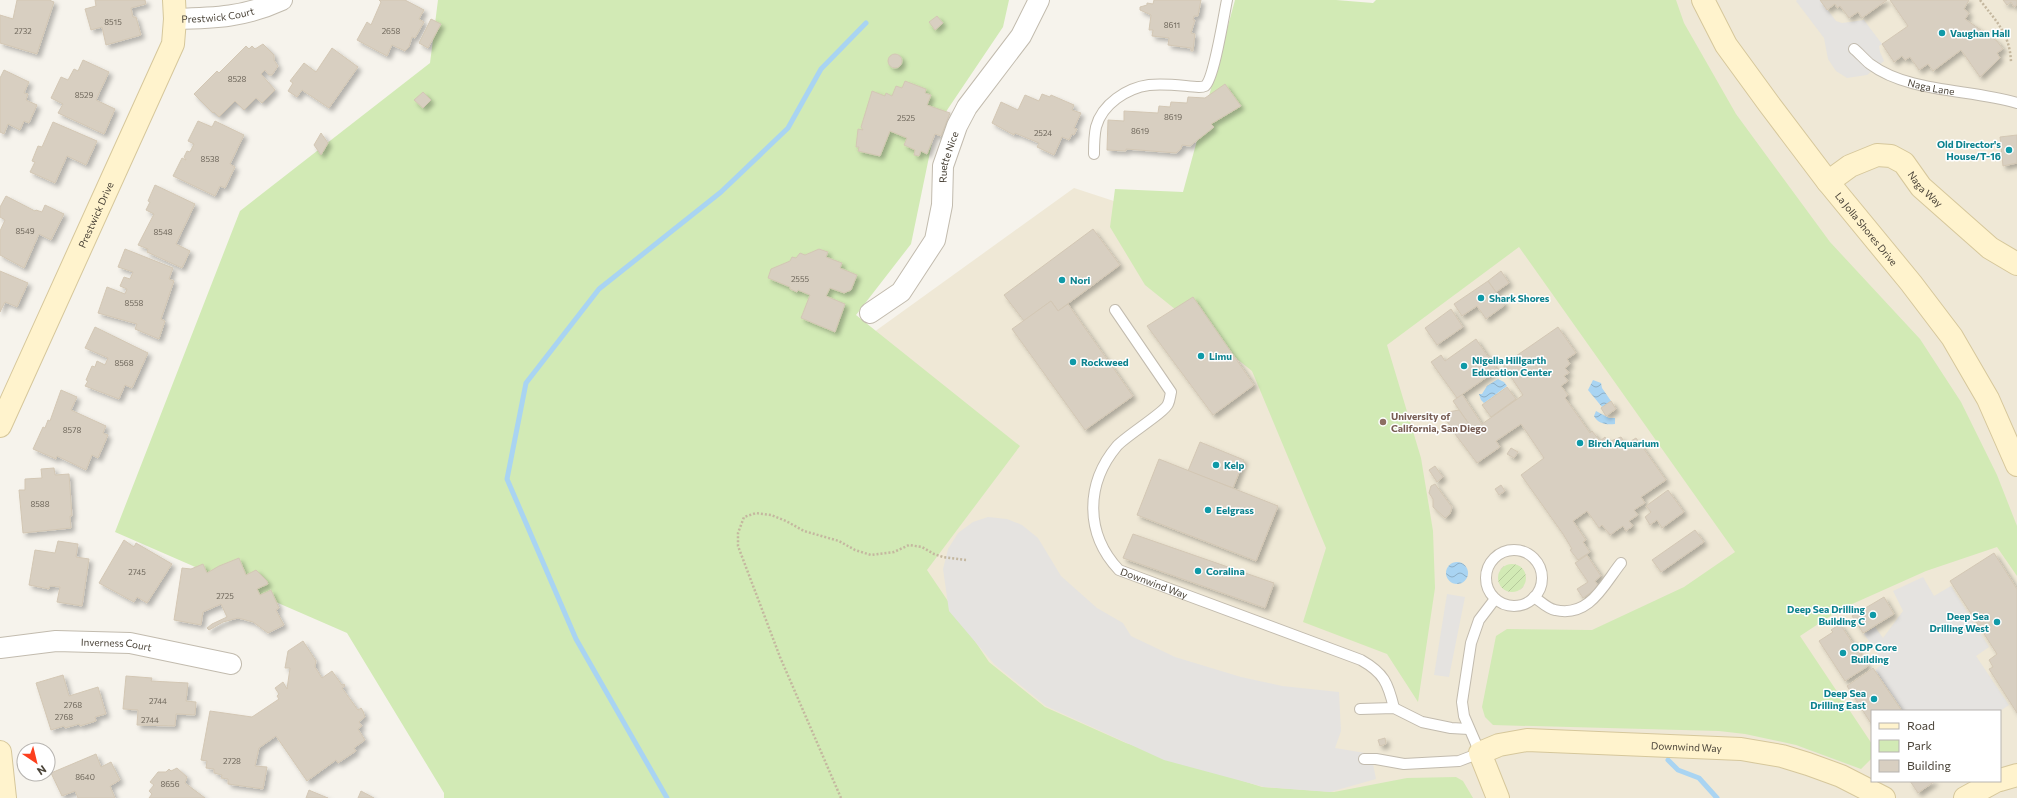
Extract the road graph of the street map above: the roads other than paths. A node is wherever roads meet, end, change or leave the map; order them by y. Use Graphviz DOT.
graph roads {
  1 [pos="282,0"];
  2 [pos="1039,0"];
  3 [pos="1227,0"];
  4 [pos="1703,0"];
  5 [pos="175,10"];
  6 [pos="1854,49"];
  7 [pos="2017,103"];
  8 [pos="1094,154"];
  9 [pos="1828,182"];
  10 [pos="2017,264"];
  11 [pos="1115,310"];
  12 [pos="870,313"];
  13 [pos="0,426"];
  14 [pos="2017,465"];
  15 [pos="1621,563"];
  16 [pos="1534,597"];
  17 [pos="1495,599"];
  18 [pos="0,648"];
  19 [pos="231,664"];
  20 [pos="1394,708"];
  21 [pos="1360,709"];
  22 [pos="1469,729"];
  23 [pos="0,752"];
  24 [pos="1480,753"];
  25 [pos="1364,759"];
  26 [pos="2017,775"];
  27 [pos="2001,780"];
  28 [pos="1994,782"];
  29 [pos="5,798"];
  30 [pos="1498,798"];
  31 [pos="1884,798"];
  32 [pos="1965,798"];
  1 -- 5 [label="street, Prestwick Court"];
  2 -- 12 [label="street, Ruette Nice"];
  3 -- 8 [label="lane"];
  4 -- 9 [label="street, La Jolla Shores Drive"];
  5 -- 13 [label="street, Prestwick Drive"];
  6 -- 7 [label="lane, Naga Lane"];
  9 -- 10 [label="street, Naga Way"];
  9 -- 14 [label="street, La Jolla Shores Drive"];
  11 -- 20 [label="lane, Downwind Way"];
  15 -- 16 [label="lane"];
  16 -- 17 [label="lane"];
  16 -- 17 [label="lane"];
  17 -- 22 [label="lane"];
  18 -- 19 [label="street, Inverness Court"];
  20 -- 21 [label="lane"];
  20 -- 22 [label="lane"];
  22 -- 24 [label="lane"];
  23 -- 29 [label="street"];
  24 -- 25 [label="lane"];
  24 -- 30 [label="street"];
  24 -- 31 [label="street, Downwind Way"];
  26 -- 27 [label="street"];
  28 -- 32 [label="street"];
}
